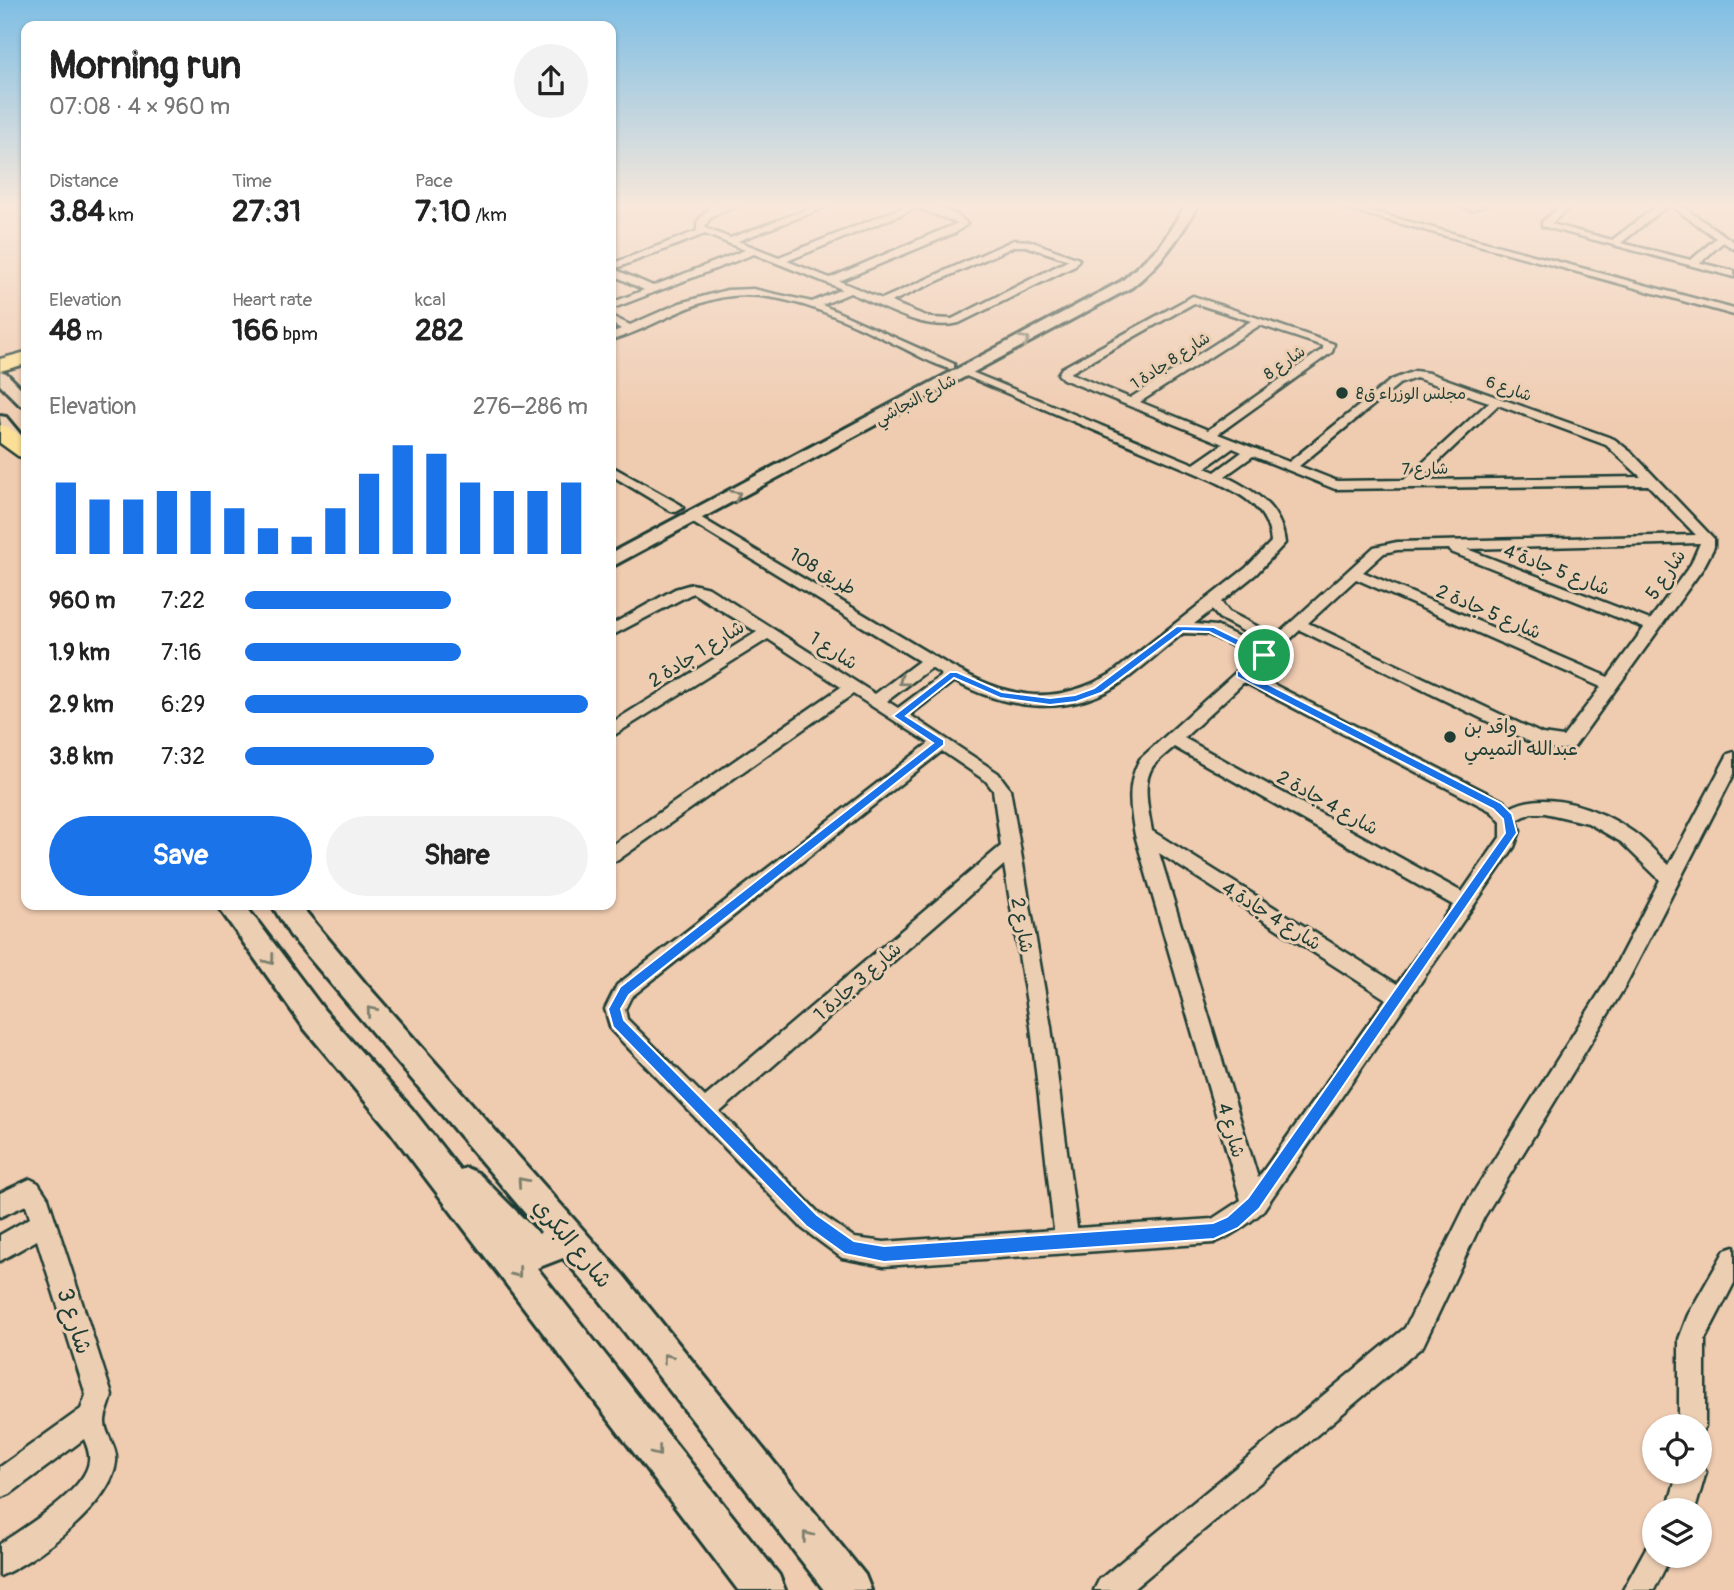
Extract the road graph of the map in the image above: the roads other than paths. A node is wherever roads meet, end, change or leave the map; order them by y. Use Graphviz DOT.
graph roads {
  1 [pos="631,279"];
  2 [pos="680,279"];
  3 [pos="827,279"];
  4 [pos="835,279"];
  5 [pos="934,279"];
  6 [pos="1040,279"];
  7 [pos="1111,279"];
  8 [pos="1134,279"];
  9 [pos="1610,279"];
  10 [pos="831,281"];
  11 [pos="851,289"];
  12 [pos="653,290"];
  13 [pos="863,294"];
  14 [pos="883,302"];
  15 [pos="616,304"];
  16 [pos="811,306"];
  17 [pos="825,311"];
  18 [pos="1734,313"];
  19 [pos="1065,314"];
  20 [pos="1260,320"];
  21 [pos="616,322"];
  22 [pos="630,329"];
  23 [pos="616,333"];
  24 [pos="21,348"];
  25 [pos="21,349"];
  26 [pos="0,359"];
  27 [pos="0,365"];
  28 [pos="21,368"];
  29 [pos="958,369"];
  30 [pos="0,375"];
  31 [pos="21,397"];
  32 [pos="1497,400"];
  33 [pos="1132,403"];
  34 [pos="0,421"];
  35 [pos="0,432"];
  36 [pos="1210,434"];
  37 [pos="1232,443"];
  38 [pos="21,446"];
  39 [pos="21,448"];
  40 [pos="1252,452"];
  41 [pos="1290,467"];
  42 [pos="1195,469"];
  43 [pos="616,473"];
  44 [pos="1216,477"];
  45 [pos="1652,481"];
  46 [pos="1406,485"];
  47 [pos="676,508"];
  48 [pos="693,517"];
  49 [pos="1707,539"];
  50 [pos="616,540"];
  51 [pos="1447,546"];
  52 [pos="616,558"];
  53 [pos="1352,572"];
  54 [pos="1213,601"];
  55 [pos="1299,624"];
  56 [pos="1654,627"];
  57 [pos="616,628"];
  58 [pos="1181,628"];
  59 [pos="768,632"];
  60 [pos="1277,643"];
  61 [pos="1264,655"];
  62 [pos="931,660"];
  63 [pos="953,674"];
  64 [pos="1241,674"];
  65 [pos="1611,685"];
  66 [pos="852,687"];
  67 [pos="876,702"];
  68 [pos="898,716"];
  69 [pos="616,728"];
  70 [pos="1171,738"];
  71 [pos="941,743"];
  72 [pos="1734,758"];
  73 [pos="1508,817"];
  74 [pos="1144,835"];
  75 [pos="1010,849"];
  76 [pos="616,852"];
  77 [pos="1670,878"];
  78 [pos="1464,902"];
  79 [pos="234,910"];
  80 [pos="288,910"];
  81 [pos="1399,996"];
  82 [pos="703,1113"];
  83 [pos="401,1120"];
  84 [pos="1254,1204"];
  85 [pos="0,1205"];
  86 [pos="44,1223"];
  87 [pos="562,1229"];
  88 [pos="1067,1242"];
  89 [pos="0,1249"];
  90 [pos="1734,1259"];
  91 [pos="1692,1414"];
  92 [pos="90,1418"];
  93 [pos="0,1484"];
  94 [pos="0,1560"];
  95 [pos="1650,1568"];
  96 [pos="764,1590"];
  97 [pos="850,1590"];
  98 [pos="1109,1590"];
  99 [pos="1638,1590"];
  1 -- 12 [label="street"];
  2 -- 12 [label="street"];
  3 -- 10 [label="street"];
  4 -- 10 [label="street"];
  5 -- 14 [label="street"];
  6 -- 14 [label="street"];
  7 -- 19 [label="main road, شارع النجاشي"];
  8 -- 19 [label="main road, شارع النجاشي"];
  9 -- 18 [label="street"];
  10 -- 11 [label="street"];
  11 -- 13 [label="street"];
  11 -- 16 [label="street"];
  12 -- 15 [label="street"];
  13 -- 14 [label="street"];
  13 -- 17 [label="street"];
  16 -- 17 [label="street, طريق 108"];
  16 -- 22 [label="street, طريق 108"];
  17 -- 29 [label="street, طريق 108"];
  29 -- 19 [label="main road, شارع النجاشي, one-way"];
  19 -- 29 [label="main road, شارع النجاشي"];
  20 -- 33 [label="street, شارع 8 جادة 1"];
  20 -- 33 [label="street, شارع 8"];
  20 -- 36 [label="street, شارع 8"];
  21 -- 22 [label="street"];
  22 -- 23 [label="street, طريق 108"];
  24 -- 26 [label="highway"];
  25 -- 27 [label="highway"];
  28 -- 30 [label="highway"];
  29 -- 42 [label="street, طريق 108"];
  29 -- 47 [label="main road, شارع النجاشي"];
  48 -- 29 [label="main road, شارع النجاشي, one-way"];
  30 -- 31 [label="main road"];
  32 -- 41 [label="street, شارع 6"];
  32 -- 45 [label="street, شارع 6"];
  32 -- 46 [label="street"];
  33 -- 36 [label="street, شارع 8"];
  34 -- 38 [label="main road"];
  35 -- 39 [label="highway"];
  36 -- 37 [label="street, شارع 7"];
  37 -- 40 [label="street, شارع 7"];
  37 -- 42 [label="street"];
  40 -- 41 [label="street, شارع 7"];
  40 -- 44 [label="street"];
  41 -- 46 [label="street, شارع 7"];
  42 -- 44 [label="street, طريق 108"];
  43 -- 47 [label="street"];
  44 -- 54 [label="street, طريق 108"];
  45 -- 46 [label="street, شارع 7"];
  45 -- 49 [label="street, شارع 6"];
  47 -- 50 [label="main road, شارع النجاشي"];
  48 -- 52 [label="main road, شارع النجاشي"];
  48 -- 62 [label="street, طريق 108"];
  49 -- 51 [label="street, شارع 5"];
  49 -- 56 [label="street, شارع 5"];
  51 -- 53 [label="street, شارع 5"];
  51 -- 56 [label="street, شارع 5 جادة 4"];
  53 -- 55 [label="street, شارع 5"];
  53 -- 65 [label="street, شارع 5 جادة 2"];
  54 -- 58 [label="street, طريق 108"];
  54 -- 60 [label="street"];
  55 -- 60 [label="street, شارع 5"];
  55 -- 65 [label="street, شارع 5"];
  56 -- 65 [label="street, شارع 5"];
  57 -- 59 [label="street, شارع 1"];
  58 -- 61 [label="street"];
  58 -- 63 [label="street, طريق 108"];
  59 -- 66 [label="street, شارع 1"];
  59 -- 69 [label="street, شارع 1 جادة 2"];
  60 -- 61 [label="street, شارع 5"];
  61 -- 64 [label="street, شارع 5"];
  62 -- 63 [label="street, طريق 108"];
  62 -- 67 [label="street, one-way"];
  63 -- 68 [label="street"];
  64 -- 70 [label="street, شارع 4"];
  64 -- 73 [label="street"];
  66 -- 67 [label="street, شارع 2"];
  66 -- 76 [label="street, شارع 1"];
  67 -- 68 [label="street, شارع 2"];
  68 -- 71 [label="street, شارع 2"];
  70 -- 74 [label="street, شارع 4"];
  70 -- 78 [label="street, شارع 4 جادة 2"];
  71 -- 75 [label="street, شارع 2"];
  71 -- 82 [label="street"];
  72 -- 77 [label="street"];
  73 -- 77 [label="street"];
  73 -- 78 [label="street"];
  74 -- 81 [label="street, شارع 4 جادة 4"];
  74 -- 84 [label="street, شارع 4"];
  75 -- 82 [label="street, شارع 3 جادة 1"];
  75 -- 88 [label="street, شارع 2"];
  77 -- 98 [label="street"];
  78 -- 81 [label="street"];
  79 -- 83 [label="main road, one-way"];
  87 -- 80 [label="main road, شارع البكري, one-way"];
  81 -- 84 [label="street"];
  82 -- 88 [label="street"];
  83 -- 87 [label="main road"];
  83 -- 96 [label="main road, one-way"];
  84 -- 88 [label="street"];
  85 -- 86 [label="street, شارع 3"];
  86 -- 89 [label="street"];
  86 -- 92 [label="street, شارع 3"];
  97 -- 87 [label="main road, شارع البكري, one-way"];
  90 -- 91 [label="street"];
  92 -- 93 [label="street"];
  92 -- 94 [label="street, شارع 3"];
  95 -- 99 [label="street"];
}
